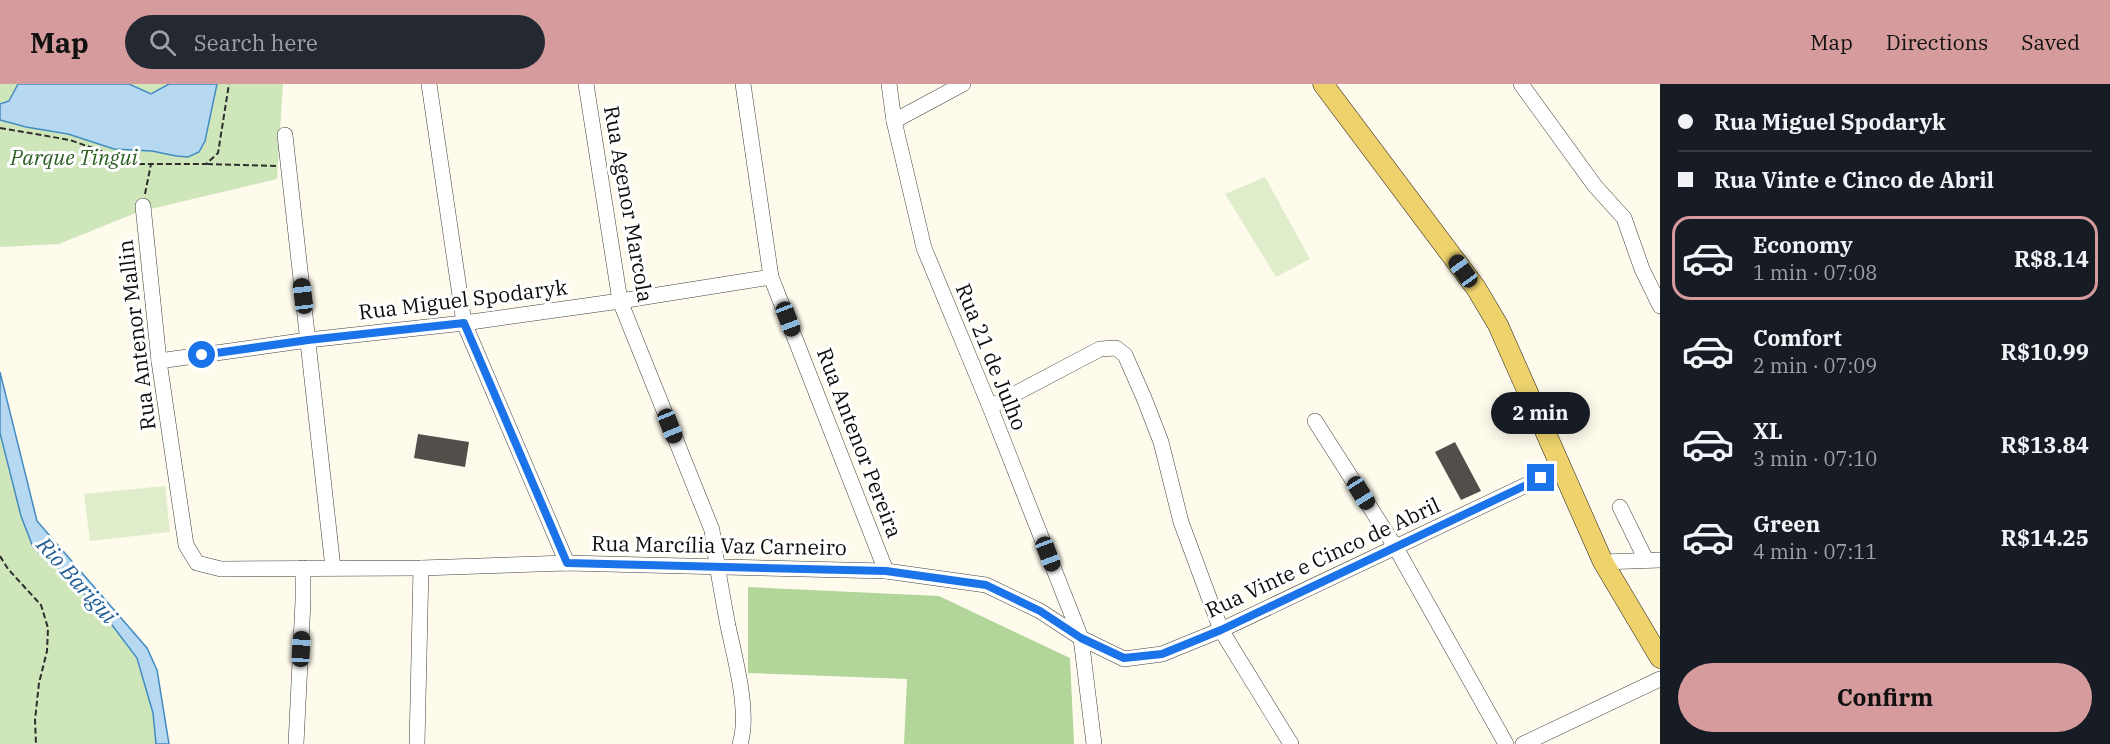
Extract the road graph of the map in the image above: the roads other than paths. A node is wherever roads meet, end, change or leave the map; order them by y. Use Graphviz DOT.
graph roads {
  1 [pos="429,84"];
  2 [pos="586,84"];
  3 [pos="743,84"];
  4 [pos="889,84"];
  5 [pos="963,84"];
  6 [pos="1323,84"];
  7 [pos="1521,84"];
  8 [pos="894,121"];
  9 [pos="285,135"];
  10 [pos="142,206"];
  11 [pos="771,277"];
  12 [pos="620,301"];
  13 [pos="1660,306"];
  14 [pos="464,323"];
  15 [pos="308,340"];
  16 [pos="159,361"];
  17 [pos="990,407"];
  18 [pos="1315,420"];
  19 [pos="1562,468"];
  20 [pos="1620,507"];
  21 [pos="1396,548"];
  22 [pos="1653,560"];
  23 [pos="1603,562"];
  24 [pos="197,563"];
  25 [pos="567,563"];
  26 [pos="716,566"];
  27 [pos="303,568"];
  28 [pos="333,568"];
  29 [pos="421,568"];
  30 [pos="886,571"];
  31 [pos="1221,630"];
  32 [pos="1081,638"];
  33 [pos="1097,647"];
  34 [pos="1660,658"];
  35 [pos="1660,679"];
  36 [pos="296,744"];
  37 [pos="417,744"];
  38 [pos="740,744"];
  39 [pos="1094,744"];
  40 [pos="1291,744"];
  41 [pos="1506,744"];
  42 [pos="1523,744"];
  1 -- 14 [label="street"];
  2 -- 12 [label="street, Rua Agenor Marcola"];
  3 -- 11 [label="street, Rua Antenor Pereira"];
  4 -- 8 [label="street, Rua 21 de Julho"];
  5 -- 8 [label="street"];
  6 -- 19 [label="main road"];
  7 -- 13 [label="street"];
  8 -- 17 [label="street, Rua 21 de Julho"];
  9 -- 15 [label="street"];
  10 -- 16 [label="street, Rua Antenor Mallin"];
  11 -- 12 [label="street, Rua Miguel Spodaryk"];
  11 -- 30 [label="street, Rua Antenor Pereira"];
  12 -- 14 [label="street, Rua Miguel Spodaryk"];
  12 -- 26 [label="street, Rua Agenor Marcola"];
  14 -- 15 [label="street, Rua Miguel Spodaryk"];
  14 -- 25 [label="street"];
  15 -- 16 [label="street, Rua Miguel Spodaryk"];
  15 -- 28 [label="street"];
  16 -- 24 [label="street, Rua Antenor Mallin"];
  17 -- 31 [label="street"];
  17 -- 32 [label="street, Rua 21 de Julho"];
  18 -- 21 [label="street"];
  19 -- 21 [label="street, Rua Vinte e Cinco de Abril"];
  19 -- 23 [label="main road"];
  20 -- 22 [label="street"];
  21 -- 31 [label="street, Rua Vinte e Cinco de Abril"];
  21 -- 41 [label="street"];
  22 -- 23 [label="street"];
  23 -- 34 [label="main road"];
  24 -- 27 [label="street, Rua Marcília Vaz Carneiro"];
  25 -- 26 [label="street, Rua Marcília Vaz Carneiro"];
  25 -- 29 [label="street, Rua Marcília Vaz Carneiro"];
  26 -- 30 [label="street, Rua Marcília Vaz Carneiro"];
  26 -- 38 [label="street, Rua Agenor Marcola"];
  27 -- 28 [label="street, Rua Marcília Vaz Carneiro"];
  27 -- 36 [label="street"];
  28 -- 29 [label="street, Rua Marcília Vaz Carneiro"];
  29 -- 37 [label="street"];
  30 -- 32 [label="street, Rua Marcília Vaz Carneiro"];
  31 -- 33 [label="street, Rua Vinte e Cinco de Abril"];
  31 -- 40 [label="street"];
  32 -- 33 [label="street, Rua Marcília Vaz Carneiro"];
  32 -- 39 [label="street"];
  35 -- 42 [label="street"];
}
